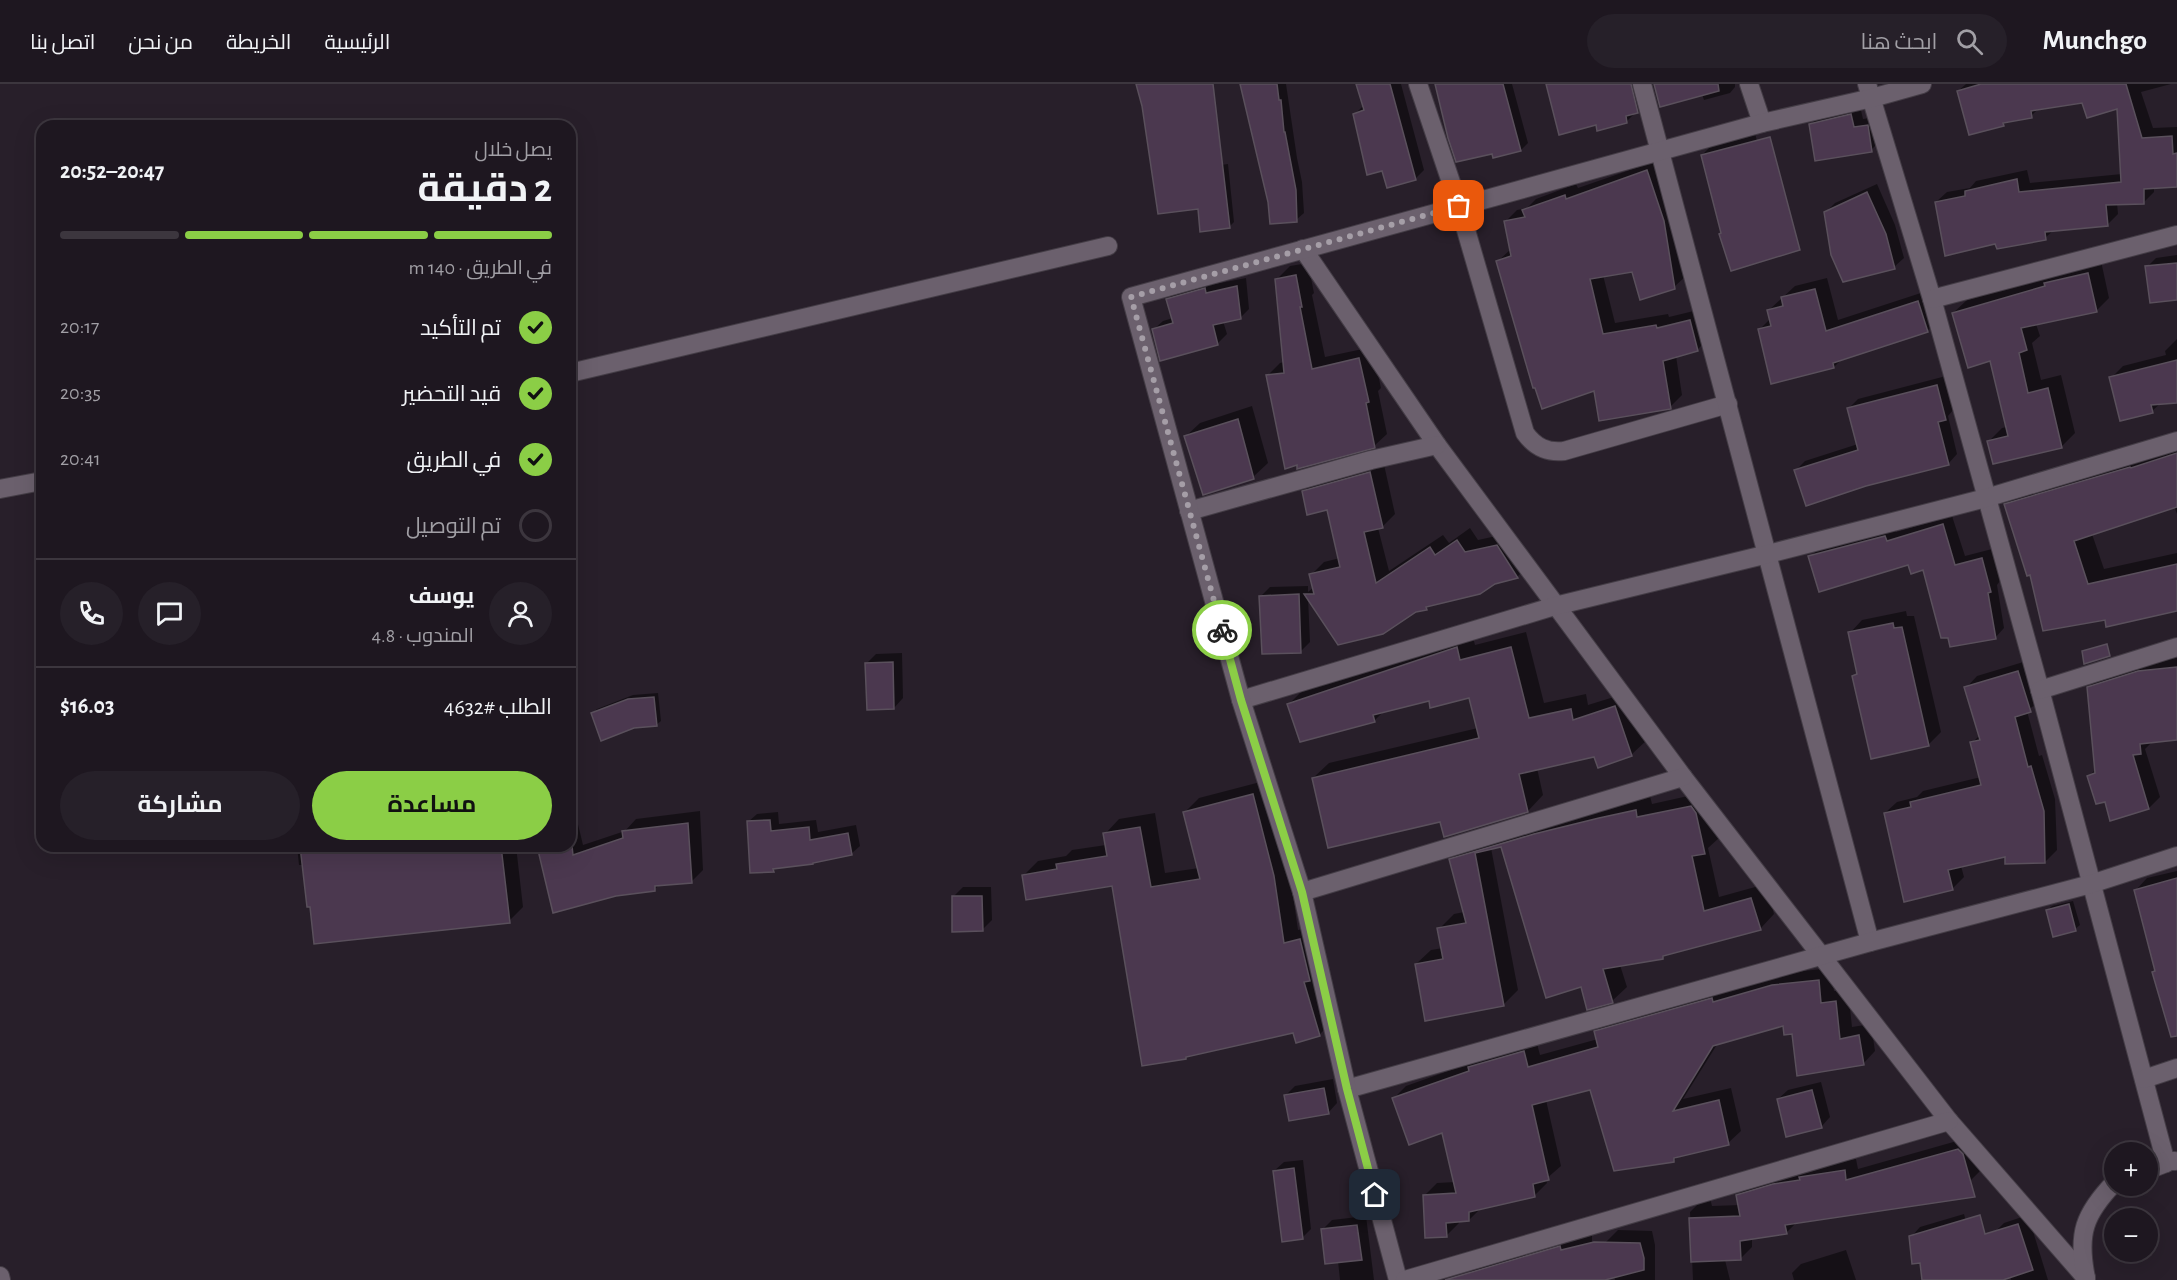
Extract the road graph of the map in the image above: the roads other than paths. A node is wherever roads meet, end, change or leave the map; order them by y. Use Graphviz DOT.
graph roads {
  1 [pos="1418,84"];
  2 [pos="1642,84"];
  3 [pos="1749,84"];
  4 [pos="1922,84"];
  5 [pos="1870,91"];
  6 [pos="1762,123"];
  7 [pos="1661,151"];
  8 [pos="1459,206"];
  9 [pos="2177,235"];
  10 [pos="1108,246"];
  11 [pos="1303,249"];
  12 [pos="1932,299"];
  13 [pos="576,372"];
  14 [pos="1728,404"];
  15 [pos="2177,441"];
  16 [pos="1437,446"];
  17 [pos="36,482"];
  18 [pos="0,489"];
  19 [pos="1986,498"];
  20 [pos="1190,511"];
  21 [pos="1768,554"];
  22 [pos="1555,606"];
  23 [pos="2177,647"];
  24 [pos="2040,690"];
  25 [pos="1241,700"];
  26 [pos="1683,777"];
  27 [pos="2177,856"];
  28 [pos="2091,884"];
  29 [pos="1302,892"];
  30 [pos="1870,942"];
  31 [pos="1821,956"];
  32 [pos="2177,1068"];
  33 [pos="2144,1079"];
  34 [pos="1347,1089"];
  35 [pos="1949,1121"];
  36 [pos="2172,1162"];
  37 [pos="2104,1193"];
  38 [pos="2086,1279"];
  39 [pos="1398,1280"];
  40 [pos="1405,1280"];
  1 -- 8 [label="street"];
  2 -- 7 [label="street"];
  3 -- 6 [label="street"];
  4 -- 5 [label="street"];
  5 -- 6 [label="street"];
  5 -- 12 [label="street"];
  6 -- 7 [label="street"];
  7 -- 8 [label="street"];
  7 -- 14 [label="street"];
  8 -- 11 [label="street"];
  8 -- 14 [label="street"];
  9 -- 12 [label="street"];
  10 -- 13 [label="street"];
  11 -- 16 [label="street"];
  11 -- 20 [label="street"];
  12 -- 19 [label="street"];
  14 -- 21 [label="street"];
  15 -- 19 [label="street"];
  16 -- 20 [label="street"];
  16 -- 22 [label="street"];
  17 -- 18 [label="street"];
  19 -- 21 [label="street"];
  19 -- 24 [label="street"];
  20 -- 25 [label="street"];
  21 -- 22 [label="street"];
  21 -- 30 [label="street"];
  22 -- 25 [label="street"];
  22 -- 26 [label="street"];
  23 -- 24 [label="street"];
  24 -- 28 [label="street"];
  25 -- 29 [label="street"];
  26 -- 29 [label="street"];
  26 -- 31 [label="street"];
  27 -- 28 [label="street"];
  28 -- 30 [label="street"];
  28 -- 33 [label="street"];
  29 -- 34 [label="street"];
  30 -- 31 [label="street"];
  31 -- 34 [label="street"];
  31 -- 35 [label="street"];
  32 -- 33 [label="street"];
  33 -- 36 [label="street"];
  34 -- 39 [label="street"];
  35 -- 38 [label="street"];
  35 -- 40 [label="street"];
  37 -- 38 [label="street"];
}
